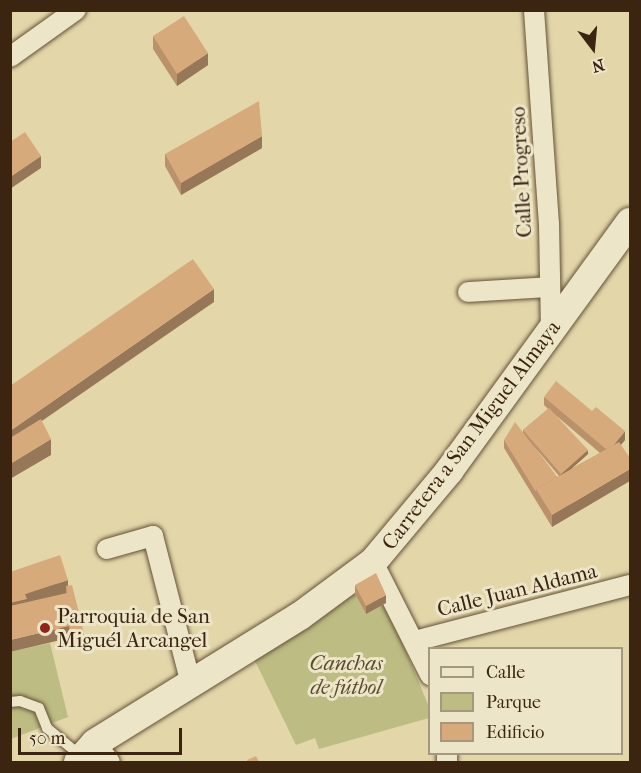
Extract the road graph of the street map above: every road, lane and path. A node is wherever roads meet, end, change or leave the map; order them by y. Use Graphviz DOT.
graph roads {
  1 [pos="76,10"];
  2 [pos="534,10"];
  3 [pos="10,57"];
  4 [pos="629,231"];
  5 [pos="550,287"];
  6 [pos="468,292"];
  7 [pos="551,332"];
  8 [pos="107,549"];
  9 [pos="373,562"];
  10 [pos="630,585"];
  11 [pos="415,641"];
  12 [pos="428,673"];
  13 [pos="191,684"];
  14 [pos="10,702"];
  15 [pos="91,756"];
  1 -- 3 [label="street"];
  2 -- 5 [label="street, Calle Progreso"];
  4 -- 7 [label="street, Carretera a San Miguel Almaya"];
  5 -- 6 [label="street"];
  5 -- 7 [label="street, Calle Progreso"];
  7 -- 9 [label="street, Carretera a San Miguel Almaya"];
  8 -- 13 [label="street"];
  9 -- 11 [label="street"];
  9 -- 13 [label="street, Carretera a San Miguel Almaya"];
  10 -- 11 [label="street, Calle Juan Aldama"];
  11 -- 12 [label="street"];
  13 -- 15 [label="street, Carretera a San Miguel Almaya"];
  14 -- 15 [label="lane"];
}
